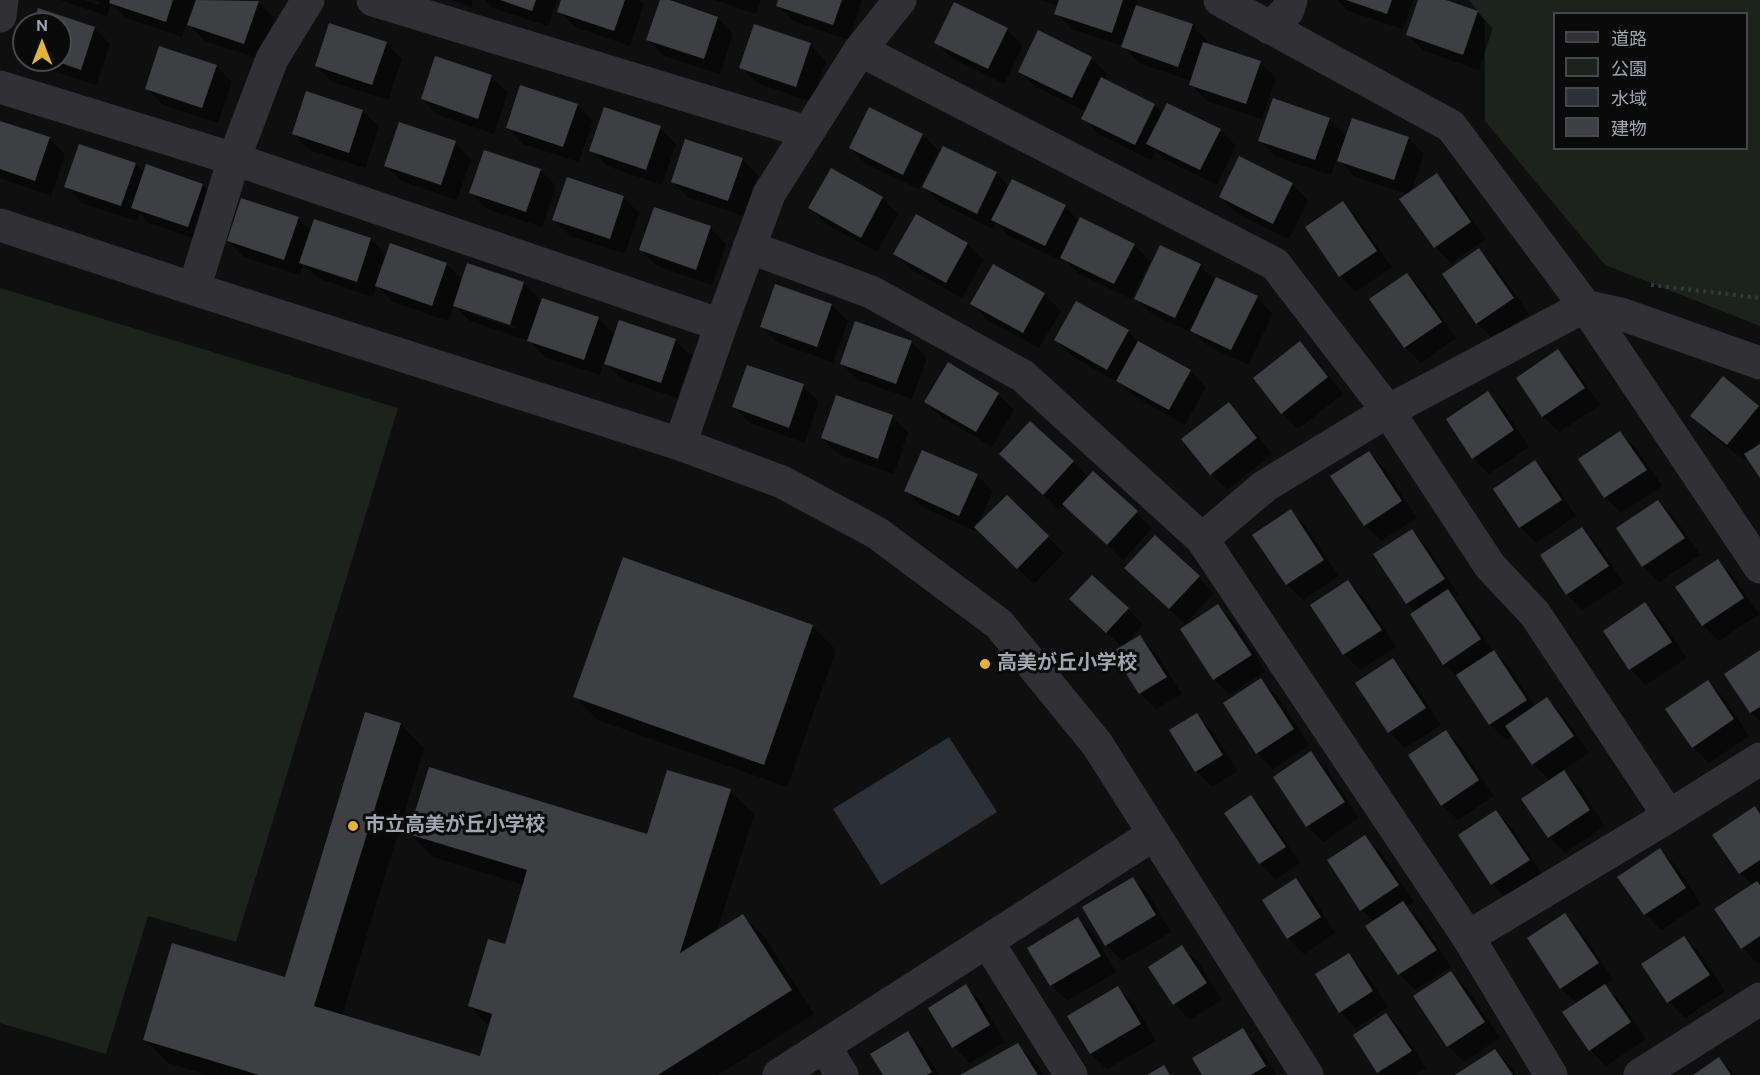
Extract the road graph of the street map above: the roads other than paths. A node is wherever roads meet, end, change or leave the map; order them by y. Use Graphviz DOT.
graph roads {
  1 [pos="2,0"];
  2 [pos="308,0"];
  3 [pos="373,0"];
  4 [pos="900,0"];
  5 [pos="1220,0"];
  6 [pos="1291,0"];
  7 [pos="0,16"];
  8 [pos="1270,28"];
  9 [pos="860,50"];
  10 [pos="0,87"];
  11 [pos="807,132"];
  12 [pos="234,159"];
  13 [pos="0,225"];
  14 [pos="749,247"];
  15 [pos="194,289"];
  16 [pos="1585,306"];
  17 [pos="721,326"];
  18 [pos="1760,363"];
  19 [pos="1388,411"];
  20 [pos="680,444"];
  21 [pos="1202,539"];
  22 [pos="1760,567"];
  23 [pos="1760,759"];
  24 [pos="1669,816"];
  25 [pos="1154,834"];
  26 [pos="1468,937"];
  27 [pos="987,941"];
  28 [pos="1760,999"];
  29 [pos="824,1046"];
  30 [pos="779,1075"];
  31 [pos="842,1075"];
  32 [pos="1071,1075"];
  33 [pos="1307,1075"];
  34 [pos="1551,1075"];
  35 [pos="1640,1075"];
  1 -- 7 [label="street"];
  2 -- 12 [label="street"];
  3 -- 11 [label="street"];
  4 -- 9 [label="street"];
  5 -- 8 [label="street"];
  6 -- 8 [label="street"];
  8 -- 16 [label="street"];
  9 -- 11 [label="street"];
  9 -- 19 [label="street"];
  10 -- 12 [label="street"];
  11 -- 14 [label="street"];
  12 -- 15 [label="street"];
  12 -- 17 [label="street"];
  13 -- 15 [label="street"];
  14 -- 17 [label="street"];
  14 -- 21 [label="street"];
  15 -- 20 [label="street"];
  16 -- 18 [label="street"];
  16 -- 19 [label="street"];
  16 -- 22 [label="street"];
  17 -- 20 [label="street"];
  19 -- 21 [label="street"];
  19 -- 24 [label="street"];
  20 -- 25 [label="street"];
  21 -- 26 [label="street"];
  23 -- 24 [label="street"];
  24 -- 26 [label="street"];
  25 -- 27 [label="street"];
  25 -- 33 [label="street"];
  26 -- 34 [label="street"];
  27 -- 29 [label="street"];
  27 -- 32 [label="street"];
  28 -- 35 [label="street"];
  29 -- 30 [label="street"];
  29 -- 31 [label="street"];
}
